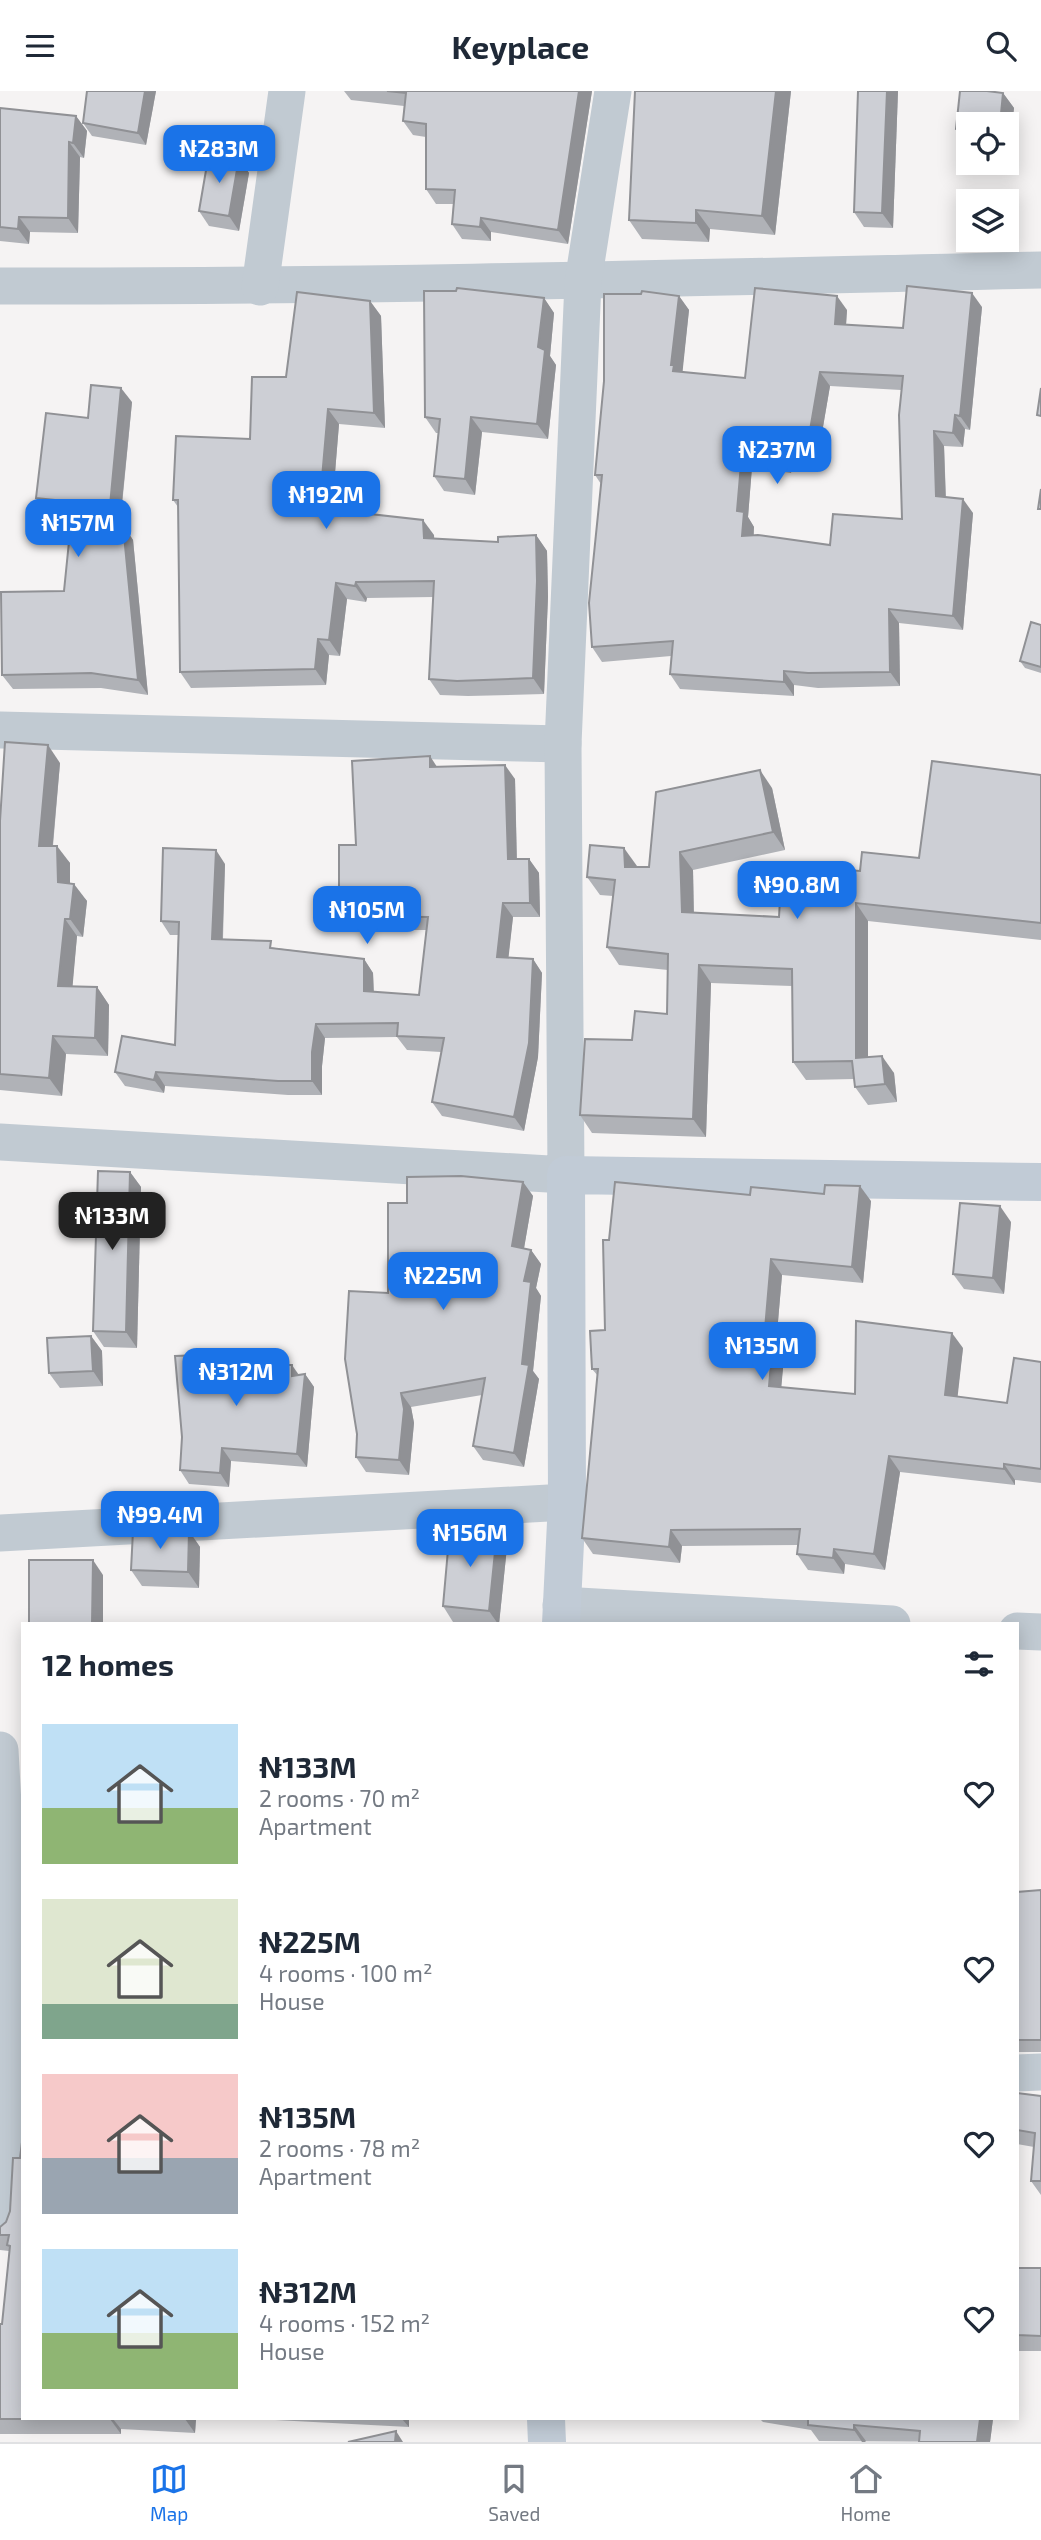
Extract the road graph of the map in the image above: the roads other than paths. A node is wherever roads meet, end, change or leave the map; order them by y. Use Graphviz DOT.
graph roads {
  1 [pos="287,91"];
  2 [pos="612,91"];
  3 [pos="1041,267"];
  4 [pos="583,282"];
  5 [pos="0,286"];
  6 [pos="260,287"];
  7 [pos="0,730"];
  8 [pos="564,744"];
  9 [pos="0,1142"];
  10 [pos="566,1175"];
  11 [pos="1041,1182"];
  12 [pos="567,1502"];
  13 [pos="0,1533"];
  14 [pos="561,1615"];
  15 [pos="818,1622"];
  16 [pos="1019,1631"];
  17 [pos="1041,1632"];
  18 [pos="0,1750"];
  19 [pos="12,2002"];
  20 [pos="1041,2072"];
  21 [pos="1019,2073"];
  22 [pos="0,2225"];
  23 [pos="546,2420"];
  24 [pos="547,2442"];
  1 -- 6 [label="street"];
  2 -- 4 [label="street"];
  3 -- 4 [label="street"];
  4 -- 6 [label="street"];
  4 -- 8 [label="street"];
  5 -- 6 [label="street"];
  7 -- 8 [label="street"];
  8 -- 10 [label="street"];
  9 -- 10 [label="street"];
  10 -- 11 [label="street"];
  10 -- 12 [label="street"];
  12 -- 13 [label="street"];
  12 -- 14 [label="street"];
  14 -- 15 [label="street"];
  16 -- 17 [label="street"];
  18 -- 19 [label="street"];
  19 -- 22 [label="street"];
  20 -- 21 [label="street"];
  23 -- 24 [label="street"];
}
